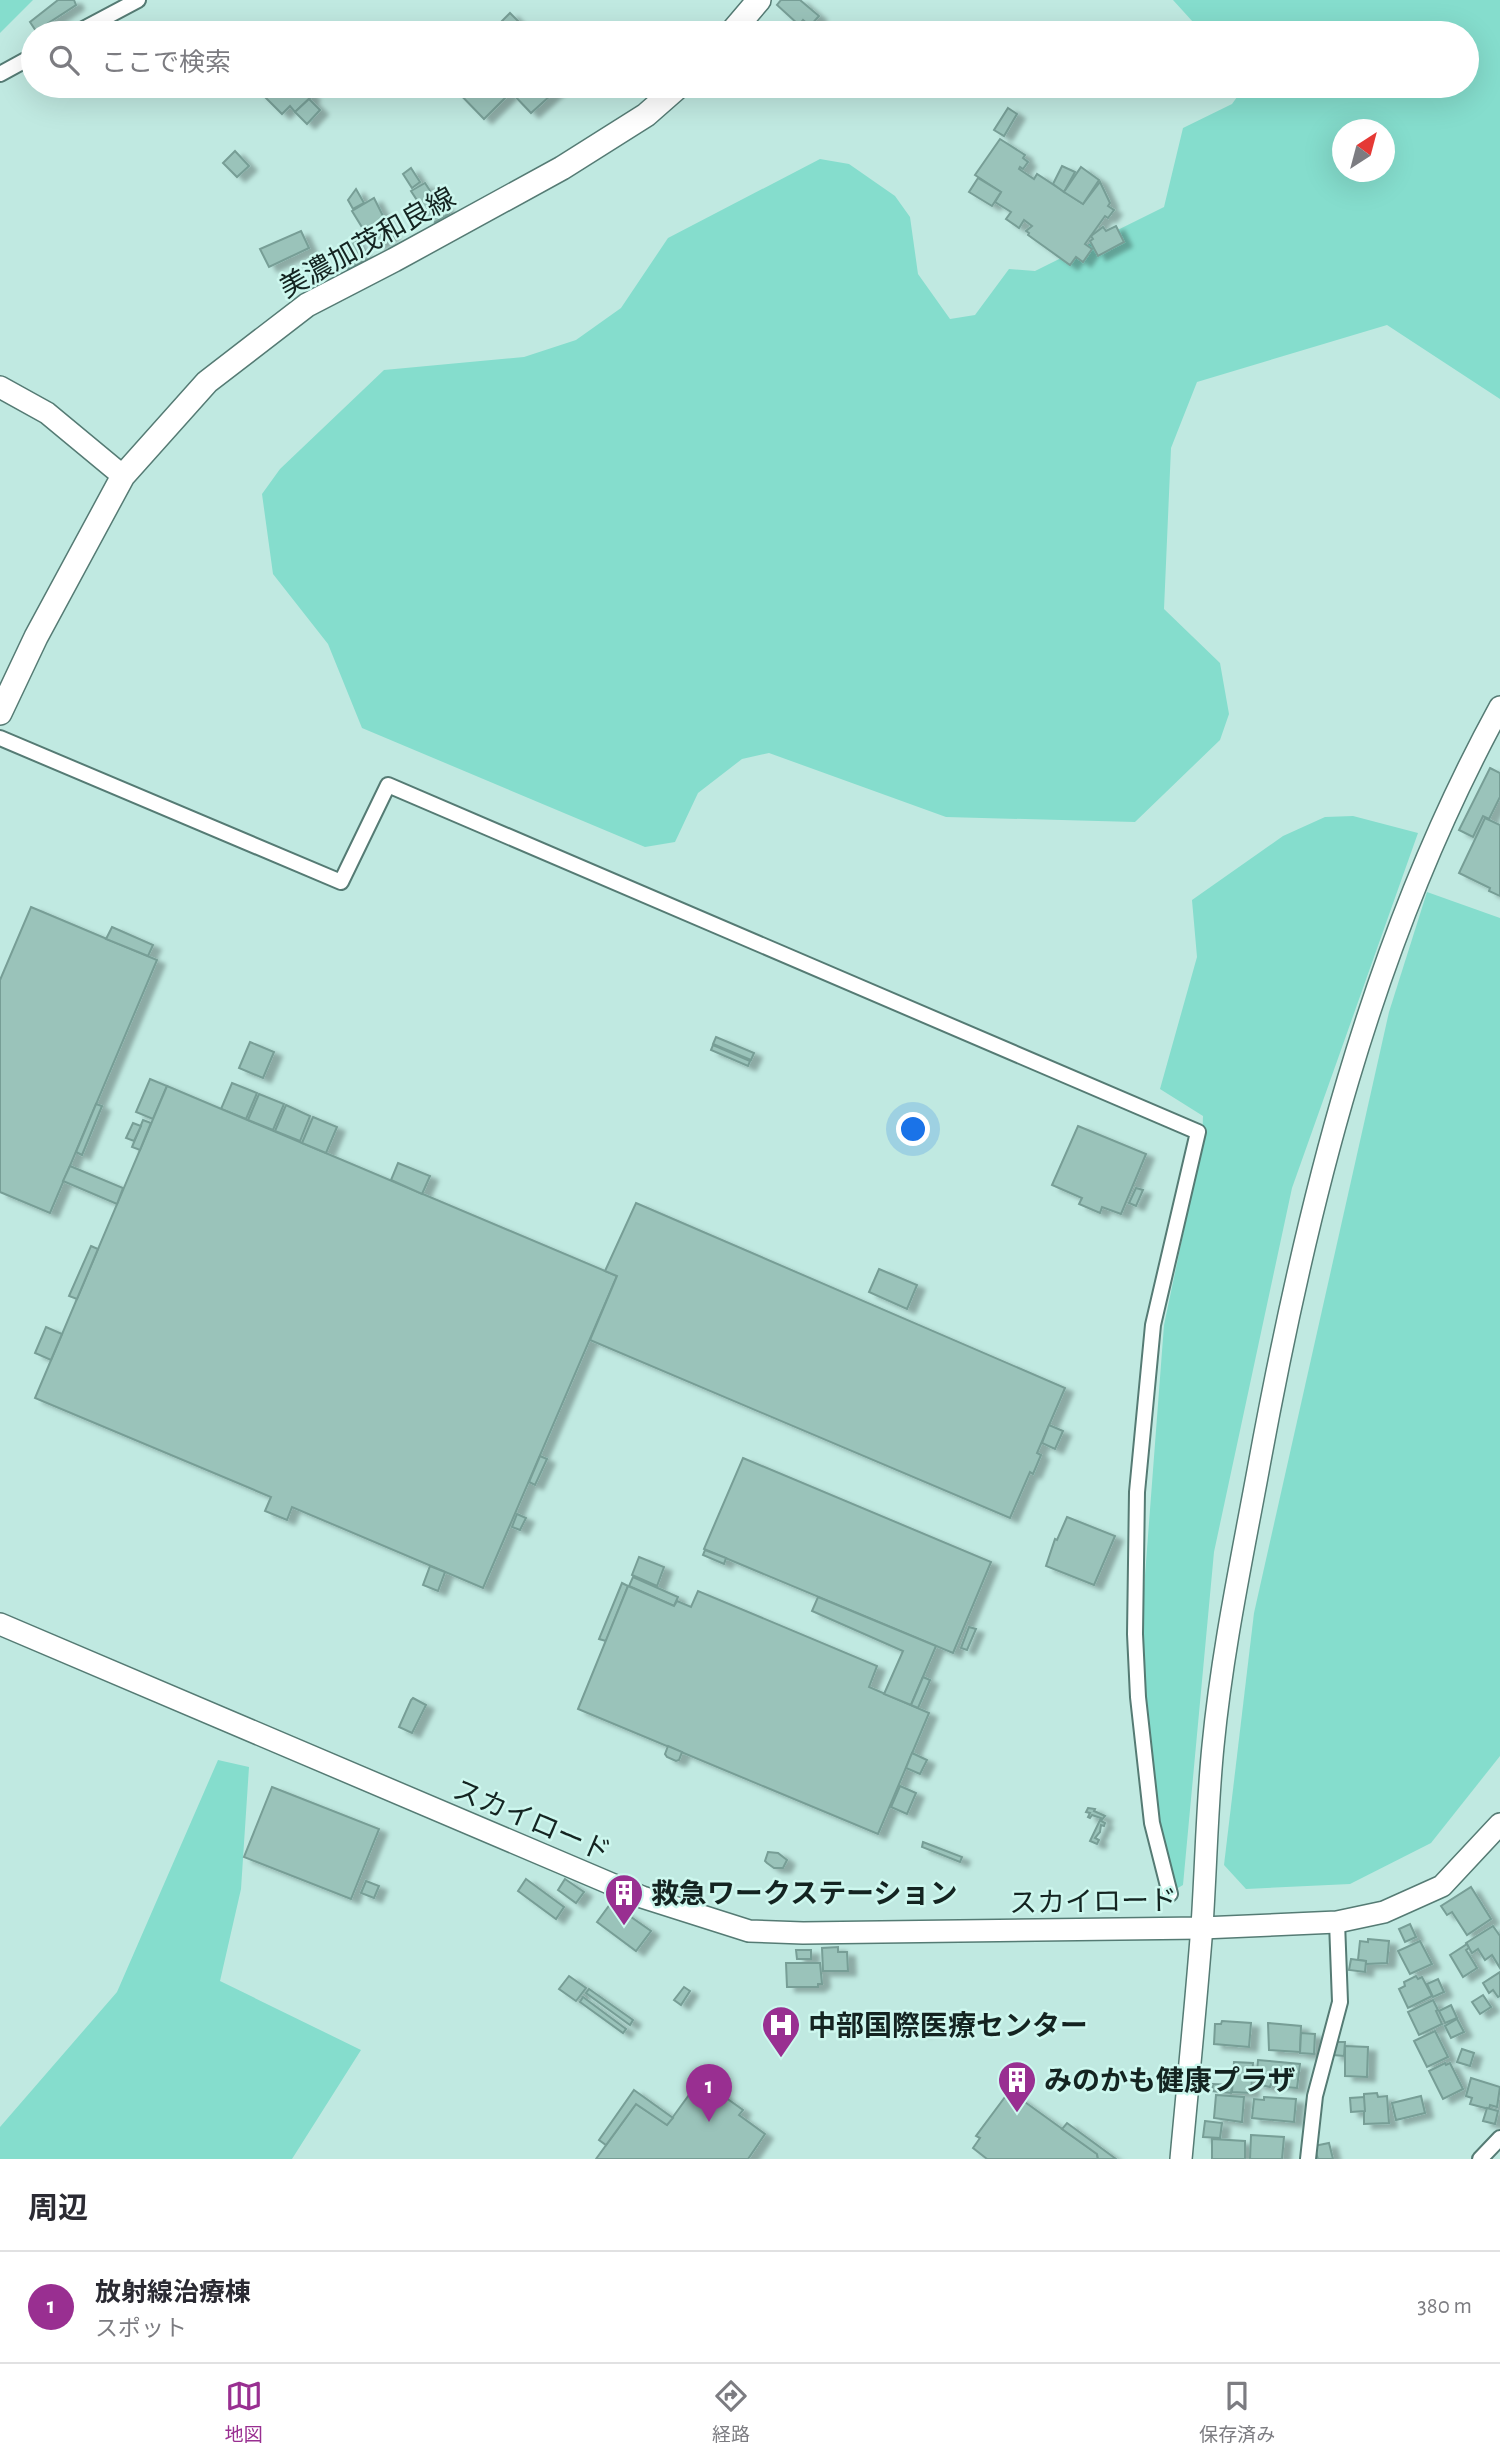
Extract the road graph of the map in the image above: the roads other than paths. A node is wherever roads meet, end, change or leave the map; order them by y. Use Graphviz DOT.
graph roads {
  1 [pos="138,0"];
  2 [pos="759,0"];
  3 [pos="99,21"];
  4 [pos="741,21"];
  5 [pos="21,63"];
  6 [pos="0,74"];
  7 [pos="665,98"];
  8 [pos="0,387"];
  9 [pos="123,476"];
  10 [pos="1500,707"];
  11 [pos="0,713"];
  12 [pos="0,737"];
  13 [pos="0,1624"];
  14 [pos="1500,1824"];
  15 [pos="1170,1894"];
  16 [pos="1337,1922"];
  17 [pos="1202,1928"];
  18 [pos="1500,2139"];
  19 [pos="1181,2159"];
  20 [pos="1308,2159"];
  21 [pos="1480,2159"];
  1 -- 3 [label="street"];
  2 -- 4 [label="main road"];
  5 -- 6 [label="street"];
  7 -- 9 [label="main road, 美濃加茂和良線"];
  8 -- 9 [label="street"];
  9 -- 11 [label="main road, 美濃加茂和良線"];
  10 -- 17 [label="street"];
  12 -- 15 [label="street"];
  13 -- 17 [label="street, スカイロード"];
  14 -- 16 [label="street, スカイロード"];
  16 -- 17 [label="street, スカイロード"];
  16 -- 20 [label="street"];
  17 -- 19 [label="street"];
  18 -- 21 [label="street"];
}
